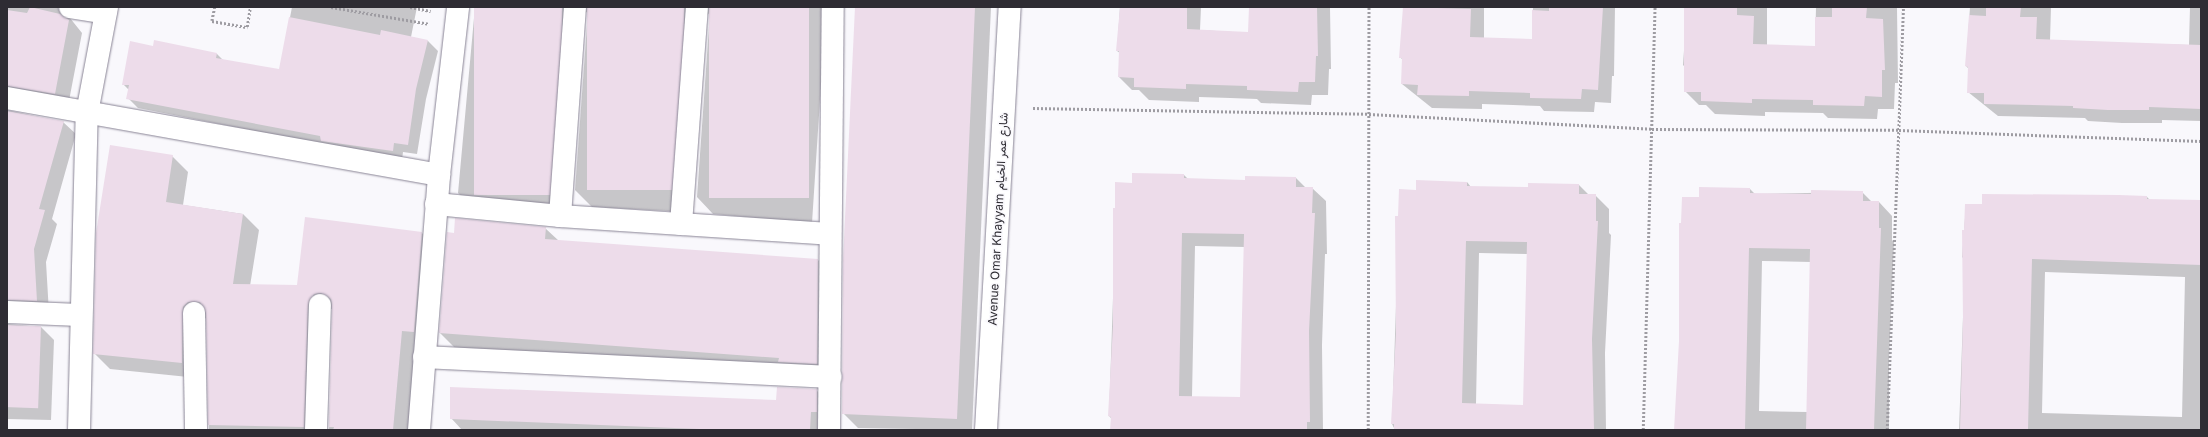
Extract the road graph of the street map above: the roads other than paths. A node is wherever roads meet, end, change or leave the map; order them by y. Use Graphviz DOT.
graph roads {
  1 [pos="70,7"];
  2 [pos="458,7"];
  3 [pos="575,7"];
  4 [pos="697,7"];
  5 [pos="834,7"];
  6 [pos="1010,7"];
  7 [pos="106,10"];
  8 [pos="7,98"];
  9 [pos="87,113"];
  10 [pos="439,175"];
  11 [pos="436,204"];
  12 [pos="560,216"];
  13 [pos="682,224"];
  14 [pos="829,234"];
  15 [pos="320,305"];
  16 [pos="7,312"];
  17 [pos="194,313"];
  18 [pos="80,314"];
  19 [pos="424,357"];
  20 [pos="831,377"];
  21 [pos="79,430"];
  22 [pos="196,430"];
  23 [pos="316,430"];
  24 [pos="419,430"];
  25 [pos="829,430"];
  26 [pos="986,430"];
  1 -- 7 [label="street"];
  2 -- 10 [label="street"];
  3 -- 12 [label="street"];
  4 -- 13 [label="street"];
  5 -- 14 [label="street"];
  6 -- 26 [label="street, Avenue Omar Khayyam شارع عمر الخيام"];
  7 -- 9 [label="street"];
  8 -- 9 [label="street"];
  9 -- 10 [label="street"];
  9 -- 18 [label="street"];
  10 -- 11 [label="street"];
  11 -- 12 [label="street"];
  11 -- 19 [label="street"];
  12 -- 13 [label="street"];
  13 -- 14 [label="street"];
  14 -- 20 [label="street"];
  15 -- 23 [label="street"];
  16 -- 18 [label="street"];
  17 -- 22 [label="street"];
  18 -- 21 [label="street"];
  19 -- 20 [label="street"];
  19 -- 24 [label="street"];
  20 -- 25 [label="street"];
}
